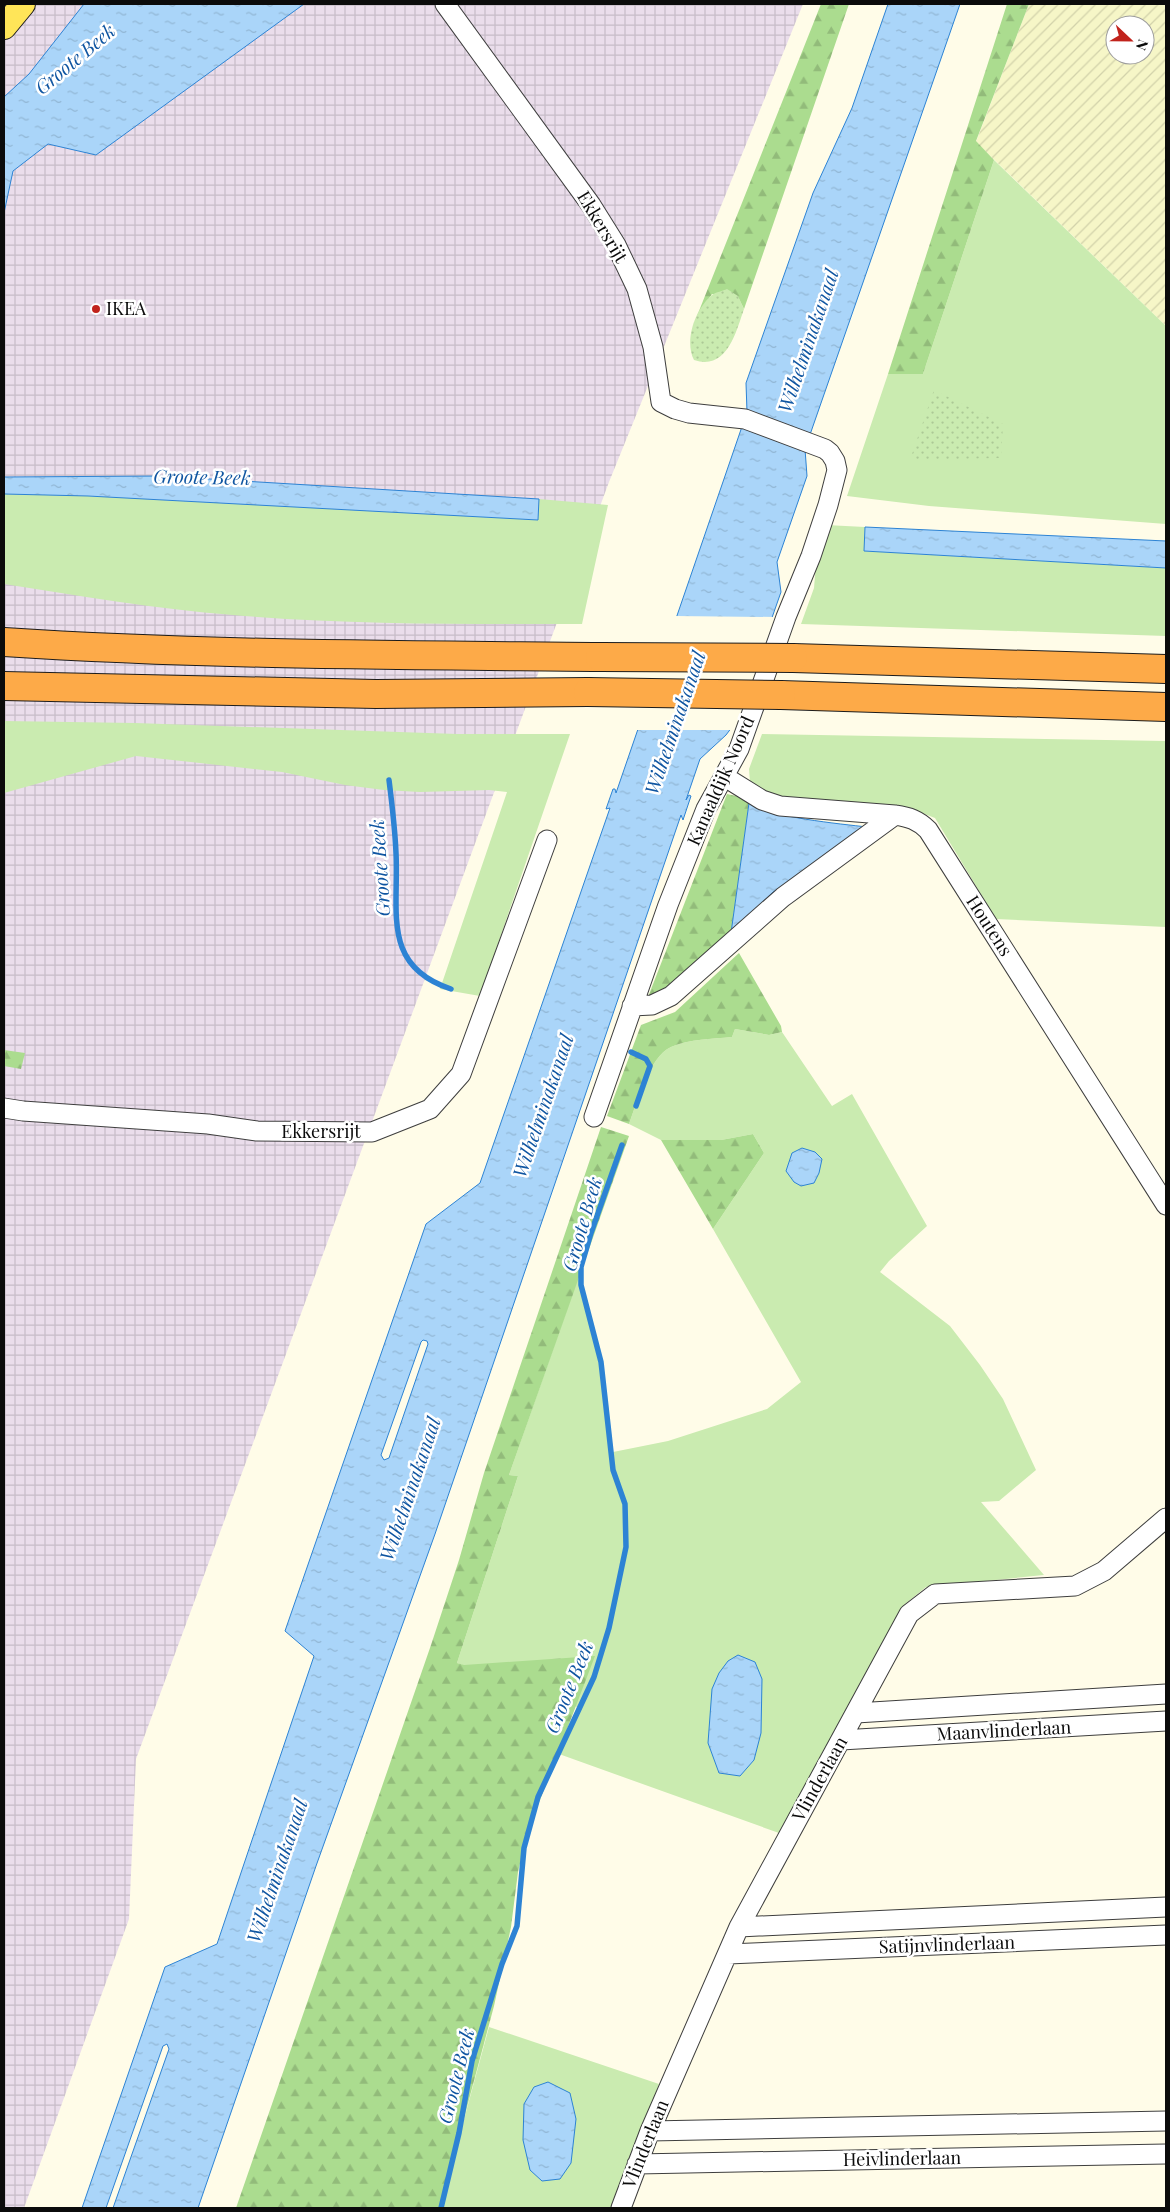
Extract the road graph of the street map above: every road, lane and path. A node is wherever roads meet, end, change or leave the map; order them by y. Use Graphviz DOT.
graph roads {
  1 [pos="23,4"];
  2 [pos="445,4"];
  3 [pos="4,27"];
  4 [pos="837,470"];
  5 [pos="4,623"];
  6 [pos="4,642"];
  7 [pos="85,647"];
  8 [pos="1166,669"];
  9 [pos="4,686"];
  10 [pos="1166,707"];
  11 [pos="725,777"];
  12 [pos="895,814"];
  13 [pos="546,840"];
  14 [pos="632,1006"];
  15 [pos="4,1108"];
  16 [pos="594,1117"];
  17 [pos="1166,1205"];
  18 [pos="1166,1518"];
  19 [pos="1166,1694"];
  20 [pos="856,1713"];
  21 [pos="1166,1721"];
  22 [pos="841,1740"];
  23 [pos="1166,1907"];
  24 [pos="739,1927"];
  25 [pos="1166,1935"];
  26 [pos="728,1954"];
  27 [pos="1166,2121"];
  28 [pos="650,2131"];
  29 [pos="1166,2154"];
  30 [pos="637,2164"];
  31 [pos="621,2208"];
  1 -- 3 [label="main road"];
  2 -- 4 [label="street, Ekkersrijt"];
  4 -- 11 [label="street, Kanaaldijk Noord"];
  5 -- 7 [label="highway"];
  6 -- 7 [label="highway"];
  7 -- 8 [label="highway, bridge"];
  9 -- 10 [label="highway, bridge"];
  11 -- 12 [label="street, Houtens"];
  11 -- 14 [label="street, Kanaaldijk Noord"];
  12 -- 14 [label="street"];
  12 -- 17 [label="street, Houtens"];
  13 -- 15 [label="street, Ekkersrijt"];
  14 -- 16 [label="street, Kanaaldijk Noord"];
  18 -- 20 [label="street, Vlinderlaan"];
  19 -- 20 [label="street, Maanvlinderlaan"];
  20 -- 22 [label="street, Vlinderlaan"];
  21 -- 22 [label="street, Maanvlinderlaan"];
  22 -- 24 [label="street, Vlinderlaan"];
  23 -- 24 [label="street, Satijnvlinderlaan"];
  24 -- 26 [label="street, Vlinderlaan"];
  25 -- 26 [label="street, Satijnvlinderlaan"];
  26 -- 28 [label="street, Vlinderlaan"];
  27 -- 28 [label="street, Heivlinderlaan"];
  28 -- 30 [label="street, Vlinderlaan"];
  29 -- 30 [label="street, Heivlinderlaan"];
  30 -- 31 [label="street, Vlinderlaan"];
}
